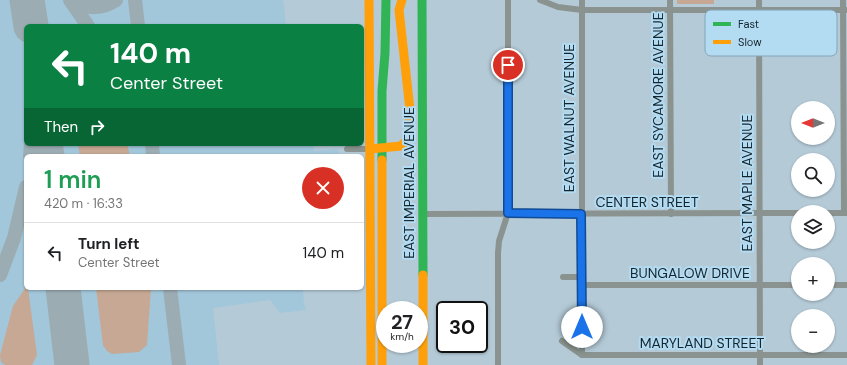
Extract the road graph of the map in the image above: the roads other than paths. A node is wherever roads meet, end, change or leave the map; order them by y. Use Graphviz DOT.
graph roads {
  1 [pos="369,0"];
  2 [pos="386,0"];
  3 [pos="402,0"];
  4 [pos="422,0"];
  5 [pos="508,0"];
  6 [pos="540,0"];
  7 [pos="582,0"];
  8 [pos="670,0"];
  9 [pos="759,0"];
  10 [pos="843,0"];
  11 [pos="582,10"];
  12 [pos="670,10"];
  13 [pos="759,10"];
  14 [pos="845,10"];
  15 [pos="759,56"];
  16 [pos="370,148"];
  17 [pos="381,148"];
  18 [pos="347,149"];
  19 [pos="508,213"];
  20 [pos="791,213"];
  21 [pos="845,213"];
  22 [pos="423,214"];
  23 [pos="581,214"];
  24 [pos="671,214"];
  25 [pos="760,214"];
  26 [pos="562,277"];
  27 [pos="581,277"];
  28 [pos="581,285"];
  29 [pos="760,285"];
  30 [pos="791,285"];
  31 [pos="835,285"];
  32 [pos="847,285"];
  33 [pos="562,341"];
  34 [pos="582,355"];
  35 [pos="847,355"];
  36 [pos="760,356"];
  37 [pos="370,365"];
  38 [pos="382,365"];
  39 [pos="423,365"];
  40 [pos="498,365"];
  41 [pos="760,365"];
  1 -- 16 [label="main road"];
  2 -- 17 [label="main road"];
  3 -- 17 [label="main road"];
  4 -- 22 [label="main road, EAST IMPERIAL AVENUE"];
  5 -- 19 [label="street"];
  6 -- 11 [label="street"];
  7 -- 11 [label="street, EAST WALNUT AVENUE"];
  8 -- 12 [label="street, EAST SYCAMORE AVENUE"];
  9 -- 13 [label="street, EAST MAPLE AVENUE"];
  10 -- 14 [label="street"];
  11 -- 12 [label="street"];
  11 -- 23 [label="street, EAST WALNUT AVENUE"];
  12 -- 13 [label="street"];
  12 -- 24 [label="street, EAST SYCAMORE AVENUE"];
  13 -- 14 [label="street"];
  14 -- 21 [label="street"];
  15 -- 25 [label="street, EAST MAPLE AVENUE"];
  16 -- 17 [label="main road"];
  16 -- 18 [label="street"];
  16 -- 37 [label="main road"];
  17 -- 38 [label="main road"];
  19 -- 22 [label="street, CENTER STREET"];
  19 -- 23 [label="street, CENTER STREET"];
  19 -- 40 [label="street"];
  20 -- 25 [label="street, CENTER STREET"];
  22 -- 39 [label="main road, EAST IMPERIAL AVENUE"];
  23 -- 24 [label="street, CENTER STREET"];
  23 -- 27 [label="street, EAST WALNUT AVENUE"];
  24 -- 25 [label="street, CENTER STREET"];
  25 -- 29 [label="street, EAST MAPLE AVENUE"];
  26 -- 27 [label="street"];
  27 -- 28 [label="street, EAST WALNUT AVENUE"];
  28 -- 29 [label="street, BUNGALOW DRIVE"];
  28 -- 34 [label="street, EAST WALNUT AVENUE"];
  29 -- 30 [label="street, BUNGALOW DRIVE"];
  29 -- 36 [label="street, EAST MAPLE AVENUE"];
  31 -- 32 [label="street"];
  33 -- 34 [label="street"];
  34 -- 36 [label="street, MARYLAND STREET"];
  35 -- 36 [label="street, MARYLAND STREET"];
  36 -- 41 [label="street, EAST MAPLE AVENUE"];
}
